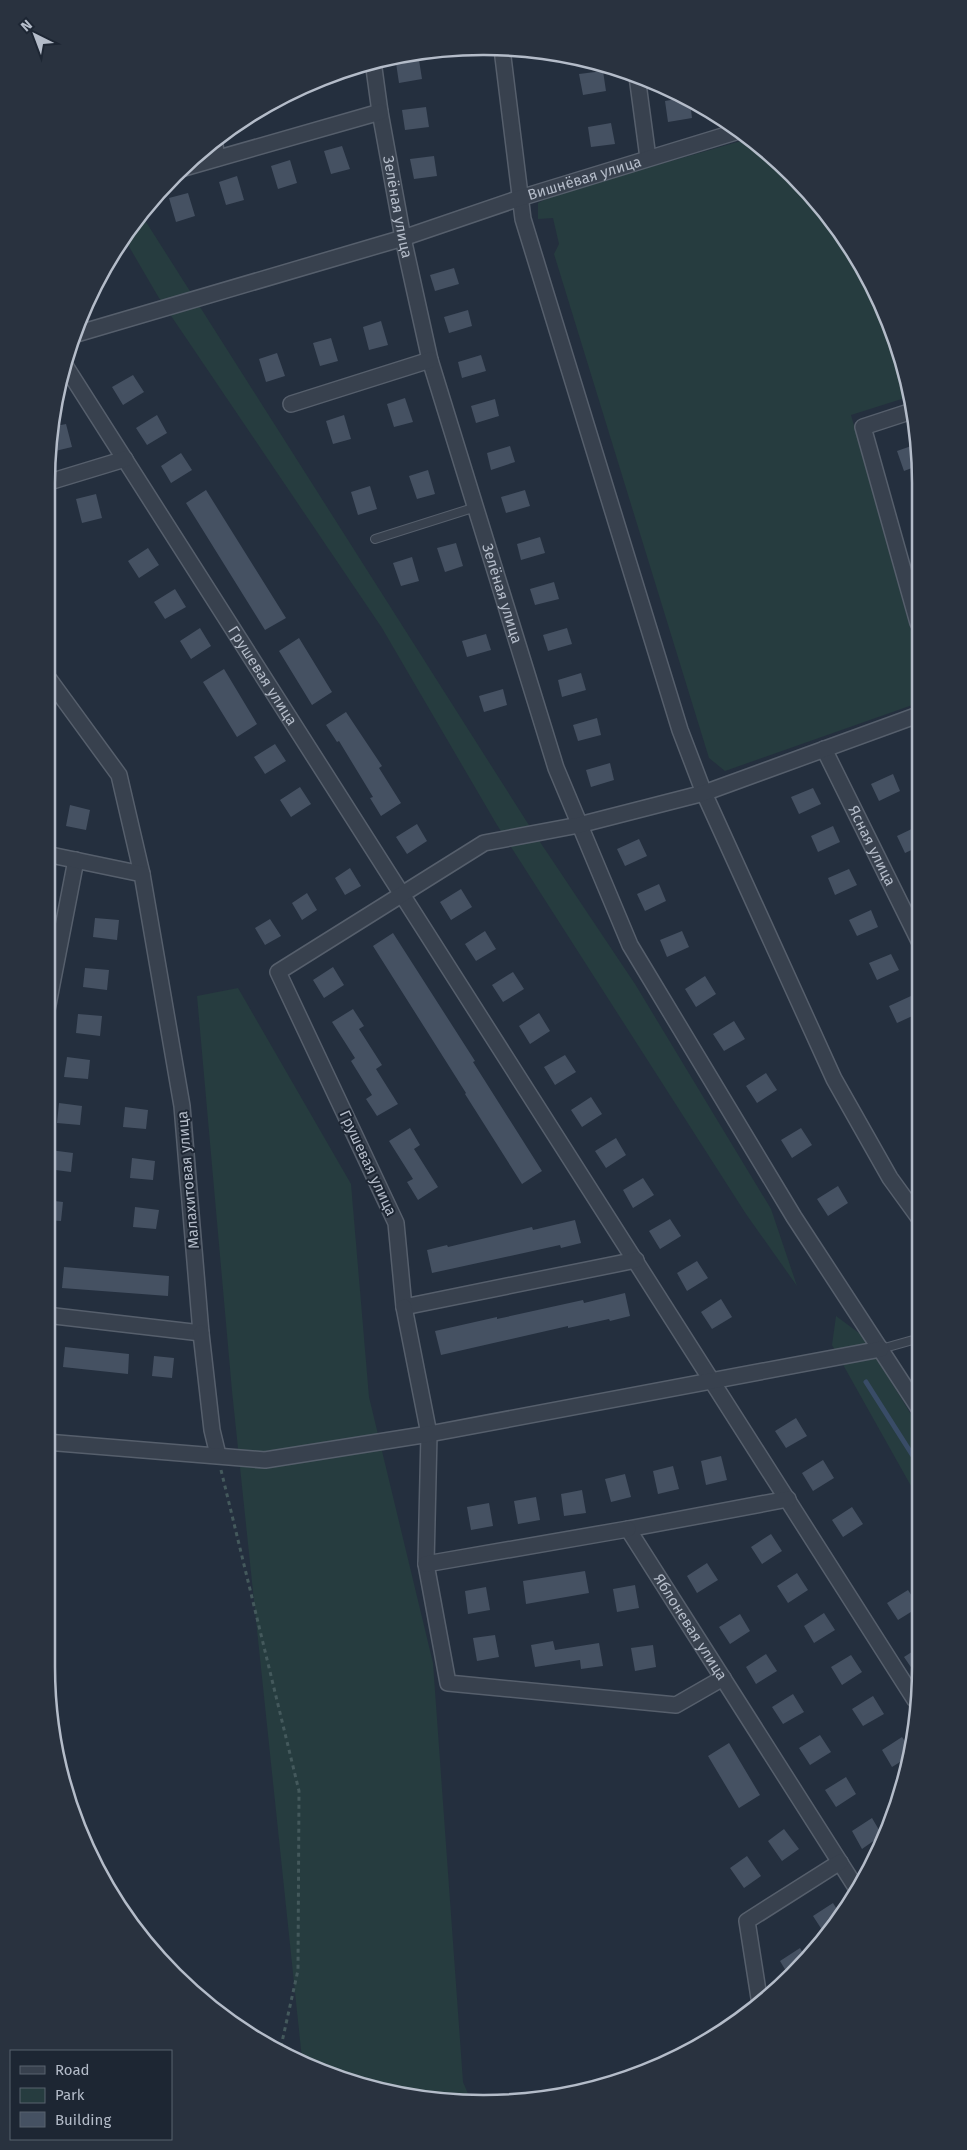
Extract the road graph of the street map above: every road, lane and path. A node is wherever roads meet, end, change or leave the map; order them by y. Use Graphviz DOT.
graph roads {
  1 [pos="503,56"];
  2 [pos="374,70"];
  3 [pos="638,85"];
  4 [pos="380,112"];
  5 [pos="730,134"];
  6 [pos="216,150"];
  7 [pos="217,158"];
  8 [pos="648,158"];
  9 [pos="198,164"];
  10 [pos="520,198"];
  11 [pos="403,238"];
  12 [pos="83,332"];
  13 [pos="430,360"];
  14 [pos="70,373"];
  15 [pos="291,404"];
  16 [pos="906,413"];
  17 [pos="125,459"];
  18 [pos="55,481"];
  19 [pos="476,507"];
  20 [pos="375,539"];
  21 [pos="912,602"];
  22 [pos="55,687"];
  23 [pos="912,717"];
  24 [pos="824,749"];
  25 [pos="704,793"];
  26 [pos="579,825"];
  27 [pos="55,856"];
  28 [pos="76,860"];
  29 [pos="142,874"];
  30 [pos="402,893"];
  31 [pos="912,929"];
  32 [pos="55,968"];
  33 [pos="912,1208"];
  34 [pos="636,1260"];
  35 [pos="404,1307"];
  36 [pos="55,1316"];
  37 [pos="201,1333"];
  38 [pos="912,1340"];
  39 [pos="881,1349"];
  40 [pos="712,1380"];
  41 [pos="912,1397"];
  42 [pos="429,1434"];
  43 [pos="55,1443"];
  44 [pos="218,1455"];
  45 [pos="788,1499"];
  46 [pos="628,1529"];
  47 [pos="426,1564"];
  48 [pos="723,1678"];
  49 [pos="911,1694"];
  50 [pos="840,1862"];
  51 [pos="853,1884"];
  52 [pos="759,1995"];
  53 [pos="281,2044"];
  1 -- 10 [label="street"];
  2 -- 4 [label="street, Зелёная улица"];
  3 -- 8 [label="street, Вишнёвая улица"];
  4 -- 7 [label="street"];
  4 -- 11 [label="street, Зелёная улица"];
  5 -- 8 [label="street, Вишнёвая улица"];
  6 -- 7 [label="street"];
  7 -- 9 [label="street"];
  8 -- 10 [label="street, Вишнёвая улица"];
  10 -- 11 [label="street, Вишнёвая улица"];
  10 -- 25 [label="street"];
  11 -- 12 [label="street, Вишнёвая улица"];
  11 -- 13 [label="street, Зелёная улица"];
  13 -- 15 [label="street"];
  13 -- 19 [label="street, Зелёная улица"];
  14 -- 17 [label="street, Грушевая улица"];
  16 -- 21 [label="street"];
  17 -- 18 [label="street"];
  17 -- 30 [label="street, Грушевая улица"];
  19 -- 20 [label="lane"];
  19 -- 26 [label="street, Зелёная улица"];
  22 -- 29 [label="street, Малахитовая улица"];
  23 -- 24 [label="street"];
  24 -- 25 [label="street"];
  24 -- 31 [label="street, Ясная улица"];
  25 -- 26 [label="street"];
  25 -- 33 [label="street"];
  26 -- 30 [label="street"];
  26 -- 39 [label="street, Зелёная улица"];
  27 -- 28 [label="street"];
  28 -- 29 [label="street"];
  28 -- 32 [label="street"];
  29 -- 37 [label="street, Малахитовая улица"];
  30 -- 34 [label="street, Грушевая улица"];
  30 -- 35 [label="street, Грушевая улица"];
  34 -- 35 [label="street"];
  34 -- 40 [label="street, Грушевая улица"];
  35 -- 42 [label="street"];
  36 -- 37 [label="street"];
  37 -- 44 [label="street, Малахитовая улица"];
  38 -- 39 [label="lane"];
  39 -- 40 [label="street"];
  39 -- 41 [label="street, Зелёная улица"];
  40 -- 42 [label="street"];
  40 -- 45 [label="street"];
  42 -- 44 [label="street"];
  42 -- 47 [label="street"];
  43 -- 44 [label="street"];
  44 -- 53 [label="path"];
  45 -- 46 [label="street"];
  45 -- 49 [label="street"];
  46 -- 47 [label="street"];
  46 -- 48 [label="street, Яблоневая улица"];
  47 -- 48 [label="street"];
  48 -- 50 [label="street, Яблоневая улица"];
  50 -- 51 [label="street, Яблоневая улица"];
  50 -- 52 [label="street"];
}
